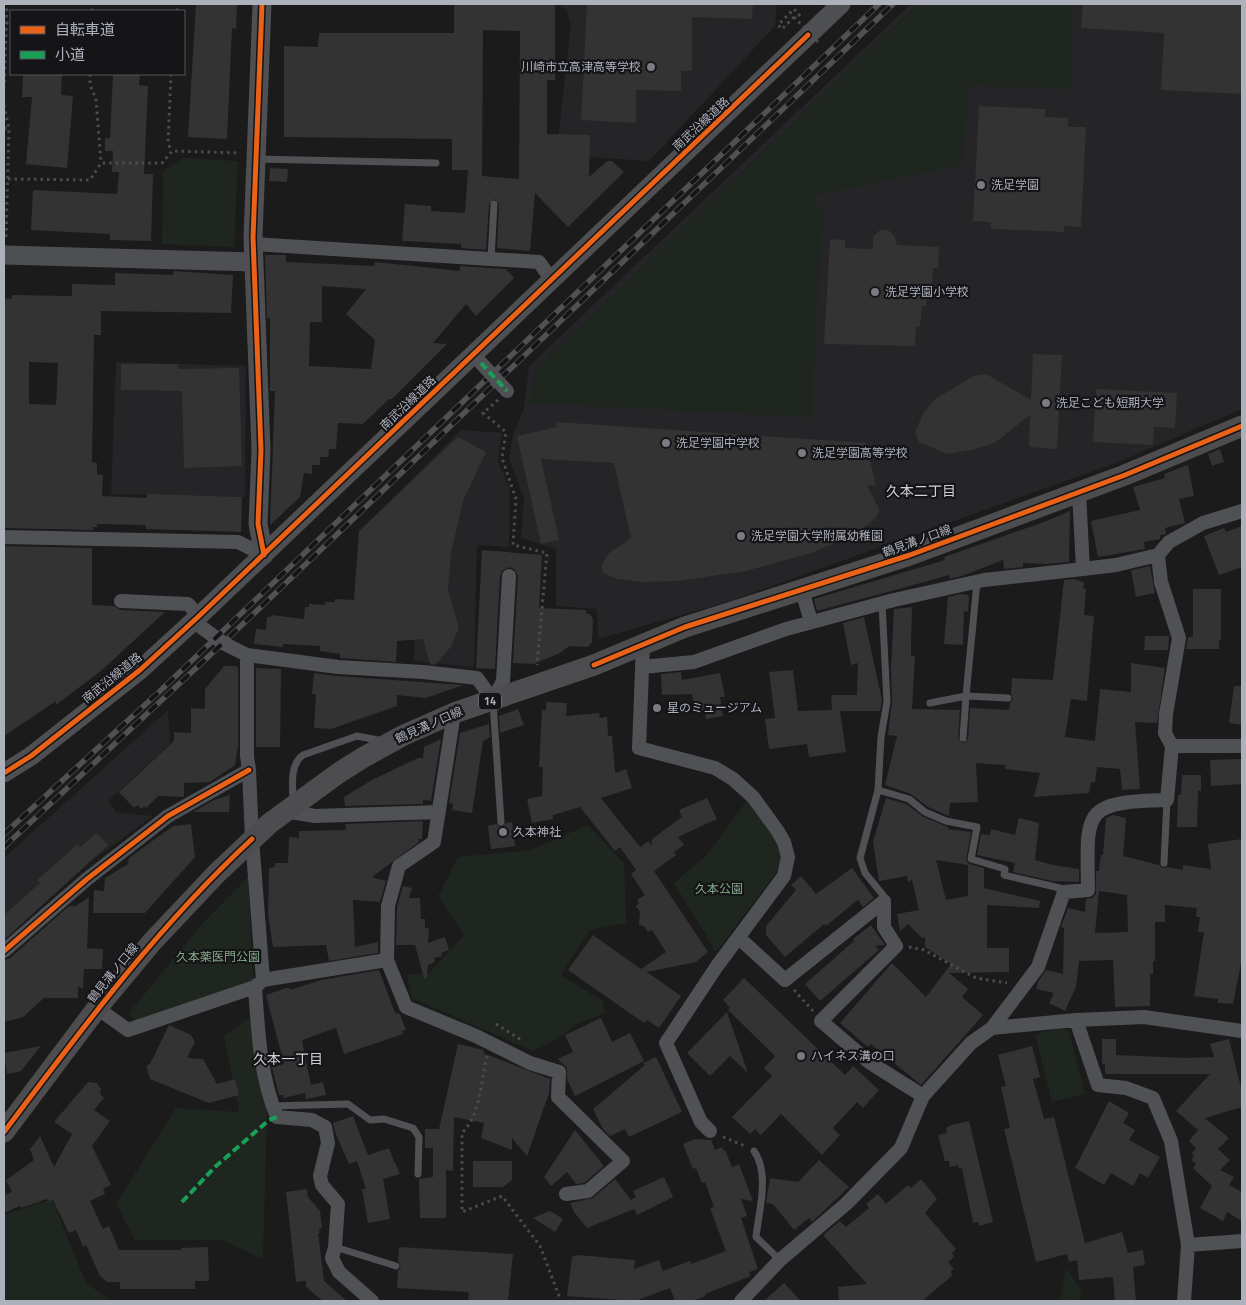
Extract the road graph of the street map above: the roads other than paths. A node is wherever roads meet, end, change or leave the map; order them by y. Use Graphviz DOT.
graph roads {
  1 [pos="262,4"];
  2 [pos="841,4"];
  3 [pos="249,156"];
  4 [pos="436,163"];
  5 [pos="494,204"];
  6 [pos="5,251"];
  7 [pos="253,253"];
  8 [pos="491,259"];
  9 [pos="551,278"];
  10 [pos="481,363"];
  11 [pos="507,391"];
  12 [pos="1242,426"];
  13 [pos="1078,492"];
  14 [pos="1242,511"];
  15 [pos="4,537"];
  16 [pos="264,555"];
  17 [pos="1158,555"];
  18 [pos="1083,569"];
  19 [pos="509,576"];
  20 [pos="977,582"];
  21 [pos="802,590"];
  22 [pos="122,601"];
  23 [pos="882,603"];
  24 [pos="196,618"];
  25 [pos="811,622"];
  26 [pos="644,644"];
  27 [pos="247,655"];
  28 [pos="642,667"];
  29 [pos="966,696"];
  30 [pos="1008,698"];
  31 [pos="493,700"];
  32 [pos="930,703"];
  33 [pos="454,713"];
  34 [pos="963,738"];
  35 [pos="389,743"];
  36 [pos="1172,746"];
  37 [pos="1242,746"];
  38 [pos="249,770"];
  39 [pos="4,773"];
  40 [pos="878,790"];
  41 [pos="1167,800"];
  42 [pos="289,808"];
  43 [pos="439,812"];
  44 [pos="501,822"];
  45 [pos="252,839"];
  46 [pos="1164,863"];
  47 [pos="1064,892"];
  48 [pos="884,901"];
  49 [pos="739,938"];
  50 [pos="4,951"];
  51 [pos="387,960"];
  52 [pos="259,984"];
  53 [pos="97,1008"];
  54 [pos="1076,1020"];
  55 [pos="992,1028"];
  56 [pos="1242,1032"];
  57 [pos="923,1096"];
  58 [pos="272,1106"];
  59 [pos="710,1131"];
  60 [pos="4,1132"];
  61 [pos="754,1151"];
  62 [pos="418,1174"];
  63 [pos="566,1194"];
  64 [pos="1242,1241"];
  65 [pos="1188,1245"];
  66 [pos="335,1247"];
  67 [pos="780,1260"];
  68 [pos="396,1266"];
  69 [pos="372,1301"];
  70 [pos="741,1301"];
  71 [pos="1184,1301"];
  1 -- 3 [label="street"];
  2 -- 9 [label="street, 南武沿線道路"];
  3 -- 4 [label="lane"];
  3 -- 7 [label="street"];
  5 -- 8 [label="lane"];
  6 -- 7 [label="street"];
  7 -- 8 [label="street"];
  7 -- 16 [label="street"];
  8 -- 9 [label="street"];
  9 -- 16 [label="street, 南武沿線道路"];
  10 -- 11 [label="street, bridge"];
  12 -- 13 [label="main road, 鶴見溝ノ口線 / 14"];
  13 -- 18 [label="street"];
  13 -- 21 [label="main road, 鶴見溝ノ口線 / 14"];
  14 -- 17 [label="street"];
  15 -- 16 [label="street"];
  16 -- 24 [label="street, 南武沿線道路"];
  17 -- 18 [label="street"];
  17 -- 36 [label="street"];
  18 -- 20 [label="street"];
  19 -- 31 [label="street"];
  20 -- 23 [label="street"];
  20 -- 29 [label="lane"];
  21 -- 25 [label="street"];
  21 -- 26 [label="main road, 鶴見溝ノ口線 / 14"];
  22 -- 24 [label="street"];
  23 -- 25 [label="street"];
  23 -- 40 [label="lane"];
  24 -- 27 [label="street"];
  24 -- 39 [label="street, 南武沿線道路"];
  25 -- 28 [label="street"];
  26 -- 28 [label="street"];
  26 -- 31 [label="main road, 鶴見溝ノ口線 / 14"];
  27 -- 31 [label="street"];
  27 -- 38 [label="street"];
  28 -- 49 [label="street"];
  29 -- 30 [label="lane"];
  29 -- 32 [label="lane"];
  29 -- 34 [label="lane"];
  31 -- 33 [label="main road, 鶴見溝ノ口線 / 14"];
  31 -- 44 [label="lane"];
  33 -- 35 [label="main road, 鶴見溝ノ口線 / 14"];
  33 -- 43 [label="street"];
  35 -- 42 [label="main road, 鶴見溝ノ口線 / 14"];
  35 -- 42 [label="lane"];
  36 -- 37 [label="street"];
  36 -- 41 [label="street"];
  38 -- 45 [label="street"];
  38 -- 50 [label="street"];
  40 -- 47 [label="lane"];
  40 -- 48 [label="lane"];
  41 -- 46 [label="lane"];
  41 -- 47 [label="street"];
  42 -- 43 [label="street"];
  42 -- 45 [label="main road, 鶴見溝ノ口線 / 14"];
  43 -- 51 [label="street"];
  45 -- 52 [label="street"];
  45 -- 53 [label="main road, 鶴見溝ノ口線 / 14"];
  47 -- 55 [label="street"];
  48 -- 49 [label="street"];
  48 -- 57 [label="street"];
  49 -- 59 [label="street"];
  51 -- 52 [label="street"];
  51 -- 63 [label="street"];
  52 -- 53 [label="street"];
  52 -- 58 [label="street"];
  53 -- 60 [label="main road, 鶴見溝ノ口線 / 14"];
  54 -- 55 [label="street"];
  54 -- 56 [label="street"];
  54 -- 65 [label="street"];
  55 -- 57 [label="street"];
  57 -- 67 [label="street"];
  58 -- 62 [label="lane"];
  58 -- 66 [label="street"];
  61 -- 67 [label="lane"];
  64 -- 65 [label="street"];
  65 -- 71 [label="street"];
  66 -- 68 [label="lane"];
  66 -- 69 [label="street"];
  67 -- 70 [label="street"];
}
